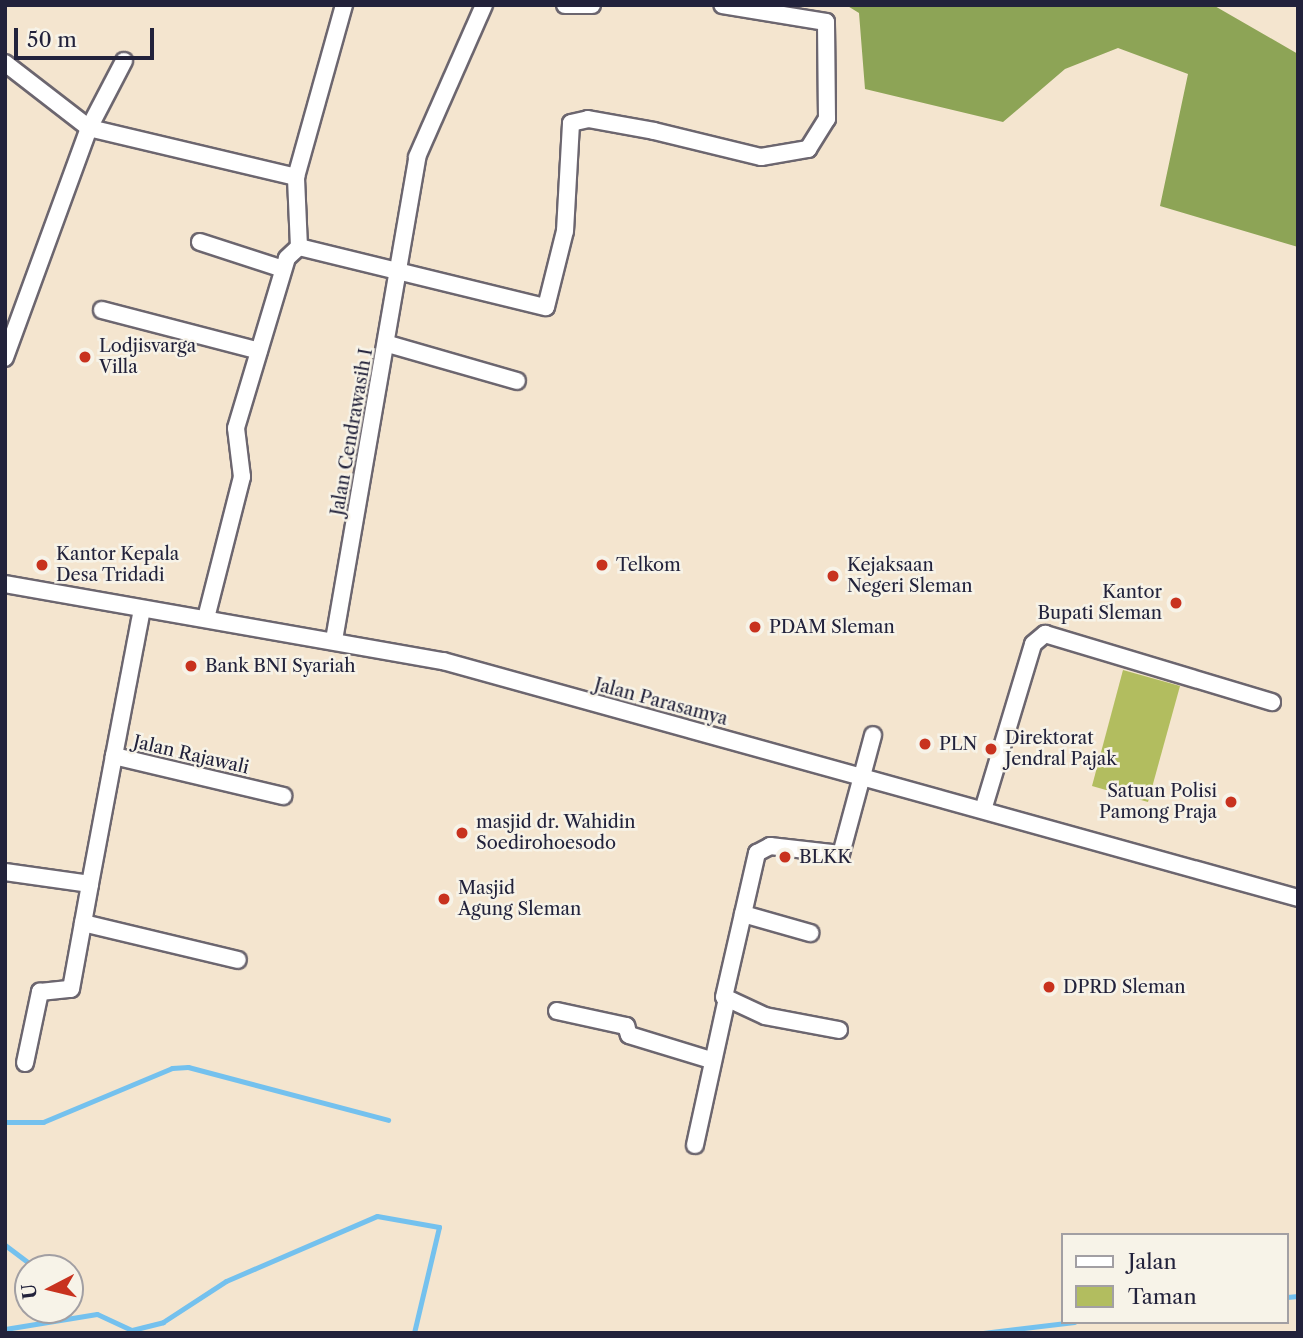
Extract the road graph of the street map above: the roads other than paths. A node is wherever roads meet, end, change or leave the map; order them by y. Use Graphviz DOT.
graph roads {
  1 [pos="344,5"];
  2 [pos="484,5"];
  3 [pos="565,5"];
  4 [pos="592,5"];
  5 [pos="722,5"];
  6 [pos="124,61"];
  7 [pos="5,64"];
  8 [pos="89,128"];
  9 [pos="296,177"];
  10 [pos="201,242"];
  11 [pos="299,247"];
  12 [pos="283,269"];
  13 [pos="401,272"];
  14 [pos="102,310"];
  15 [pos="388,344"];
  16 [pos="258,351"];
  17 [pos="5,358"];
  18 [pos="517,381"];
  19 [pos="5,584"];
  20 [pos="142,609"];
  21 [pos="206,618"];
  22 [pos="334,640"];
  23 [pos="1272,702"];
  24 [pos="873,735"];
  25 [pos="114,756"];
  26 [pos="862,778"];
  27 [pos="283,796"];
  28 [pos="983,810"];
  29 [pos="5,872"];
  30 [pos="90,884"];
  31 [pos="1298,898"];
  32 [pos="743,914"];
  33 [pos="83,923"];
  34 [pos="810,933"];
  35 [pos="238,960"];
  36 [pos="726,1003"];
  37 [pos="557,1011"];
  38 [pos="839,1030"];
  39 [pos="711,1060"];
  40 [pos="25,1063"];
  41 [pos="695,1145"];
  1 -- 9 [label="street"];
  2 -- 13 [label="street, Jalan Cendrawasih I"];
  3 -- 4 [label="street"];
  5 -- 13 [label="street"];
  6 -- 8 [label="street"];
  7 -- 8 [label="street"];
  8 -- 9 [label="street"];
  8 -- 17 [label="street"];
  9 -- 11 [label="street"];
  10 -- 12 [label="street"];
  11 -- 12 [label="street"];
  11 -- 13 [label="street"];
  12 -- 16 [label="street"];
  13 -- 15 [label="street, Jalan Cendrawasih I"];
  14 -- 16 [label="street"];
  15 -- 18 [label="street"];
  15 -- 22 [label="street, Jalan Cendrawasih I"];
  16 -- 21 [label="street"];
  19 -- 20 [label="street, Jalan Parasamya"];
  20 -- 21 [label="street, Jalan Parasamya"];
  20 -- 25 [label="street, Jalan Rajawali"];
  21 -- 22 [label="street, Jalan Parasamya"];
  22 -- 26 [label="street, Jalan Parasamya"];
  23 -- 28 [label="street"];
  24 -- 26 [label="street"];
  25 -- 27 [label="street, Jalan Rajawali"];
  25 -- 30 [label="street"];
  26 -- 28 [label="street, Jalan Parasamya"];
  26 -- 32 [label="street"];
  28 -- 31 [label="street, Jalan Parasamya"];
  29 -- 30 [label="street"];
  30 -- 33 [label="street"];
  32 -- 34 [label="street"];
  32 -- 36 [label="street"];
  33 -- 35 [label="street"];
  33 -- 40 [label="street"];
  36 -- 38 [label="street"];
  36 -- 39 [label="street"];
  37 -- 39 [label="street"];
  39 -- 41 [label="street"];
}
